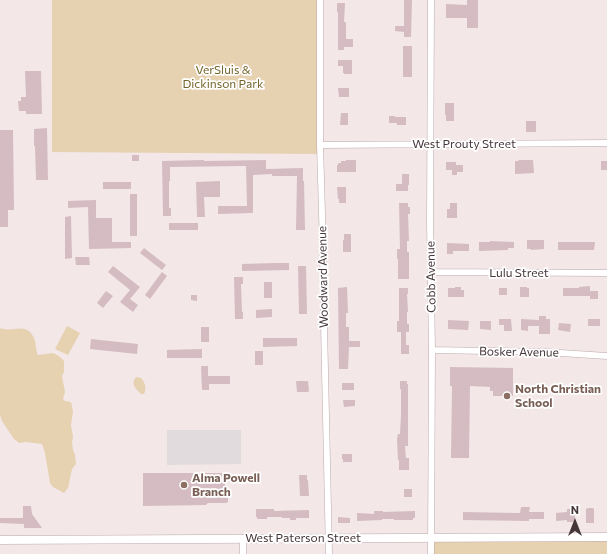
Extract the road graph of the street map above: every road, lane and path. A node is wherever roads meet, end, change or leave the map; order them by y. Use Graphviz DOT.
graph roads {
  1 [pos="320,0"];
  2 [pos="431,0"];
  3 [pos="607,143"];
  4 [pos="320,145"];
  5 [pos="431,145"];
  6 [pos="431,272"];
  7 [pos="607,273"];
  8 [pos="432,350"];
  9 [pos="607,356"];
  10 [pos="607,537"];
  11 [pos="243,538"];
  12 [pos="329,538"];
  13 [pos="431,539"];
  14 [pos="0,540"];
  15 [pos="243,554"];
  16 [pos="329,554"];
  17 [pos="431,554"];
  1 -- 4 [label="street, Woodward Avenue"];
  2 -- 5 [label="street, Cobb Avenue"];
  3 -- 5 [label="street, West Prouty Street"];
  4 -- 5 [label="street, West Prouty Street"];
  4 -- 12 [label="street, Woodward Avenue"];
  5 -- 6 [label="street, Cobb Avenue"];
  6 -- 7 [label="street, Lulu Street"];
  6 -- 8 [label="street, Cobb Avenue"];
  8 -- 9 [label="street, Bosker Avenue"];
  8 -- 13 [label="street, Cobb Avenue"];
  10 -- 13 [label="street, West Paterson Street"];
  11 -- 12 [label="street, West Paterson Street"];
  11 -- 14 [label="street, West Paterson Street"];
  11 -- 15 [label="street"];
  12 -- 13 [label="street, West Paterson Street"];
  12 -- 16 [label="street, Woodward Avenue"];
  13 -- 17 [label="street, Cobb Avenue"];
}
